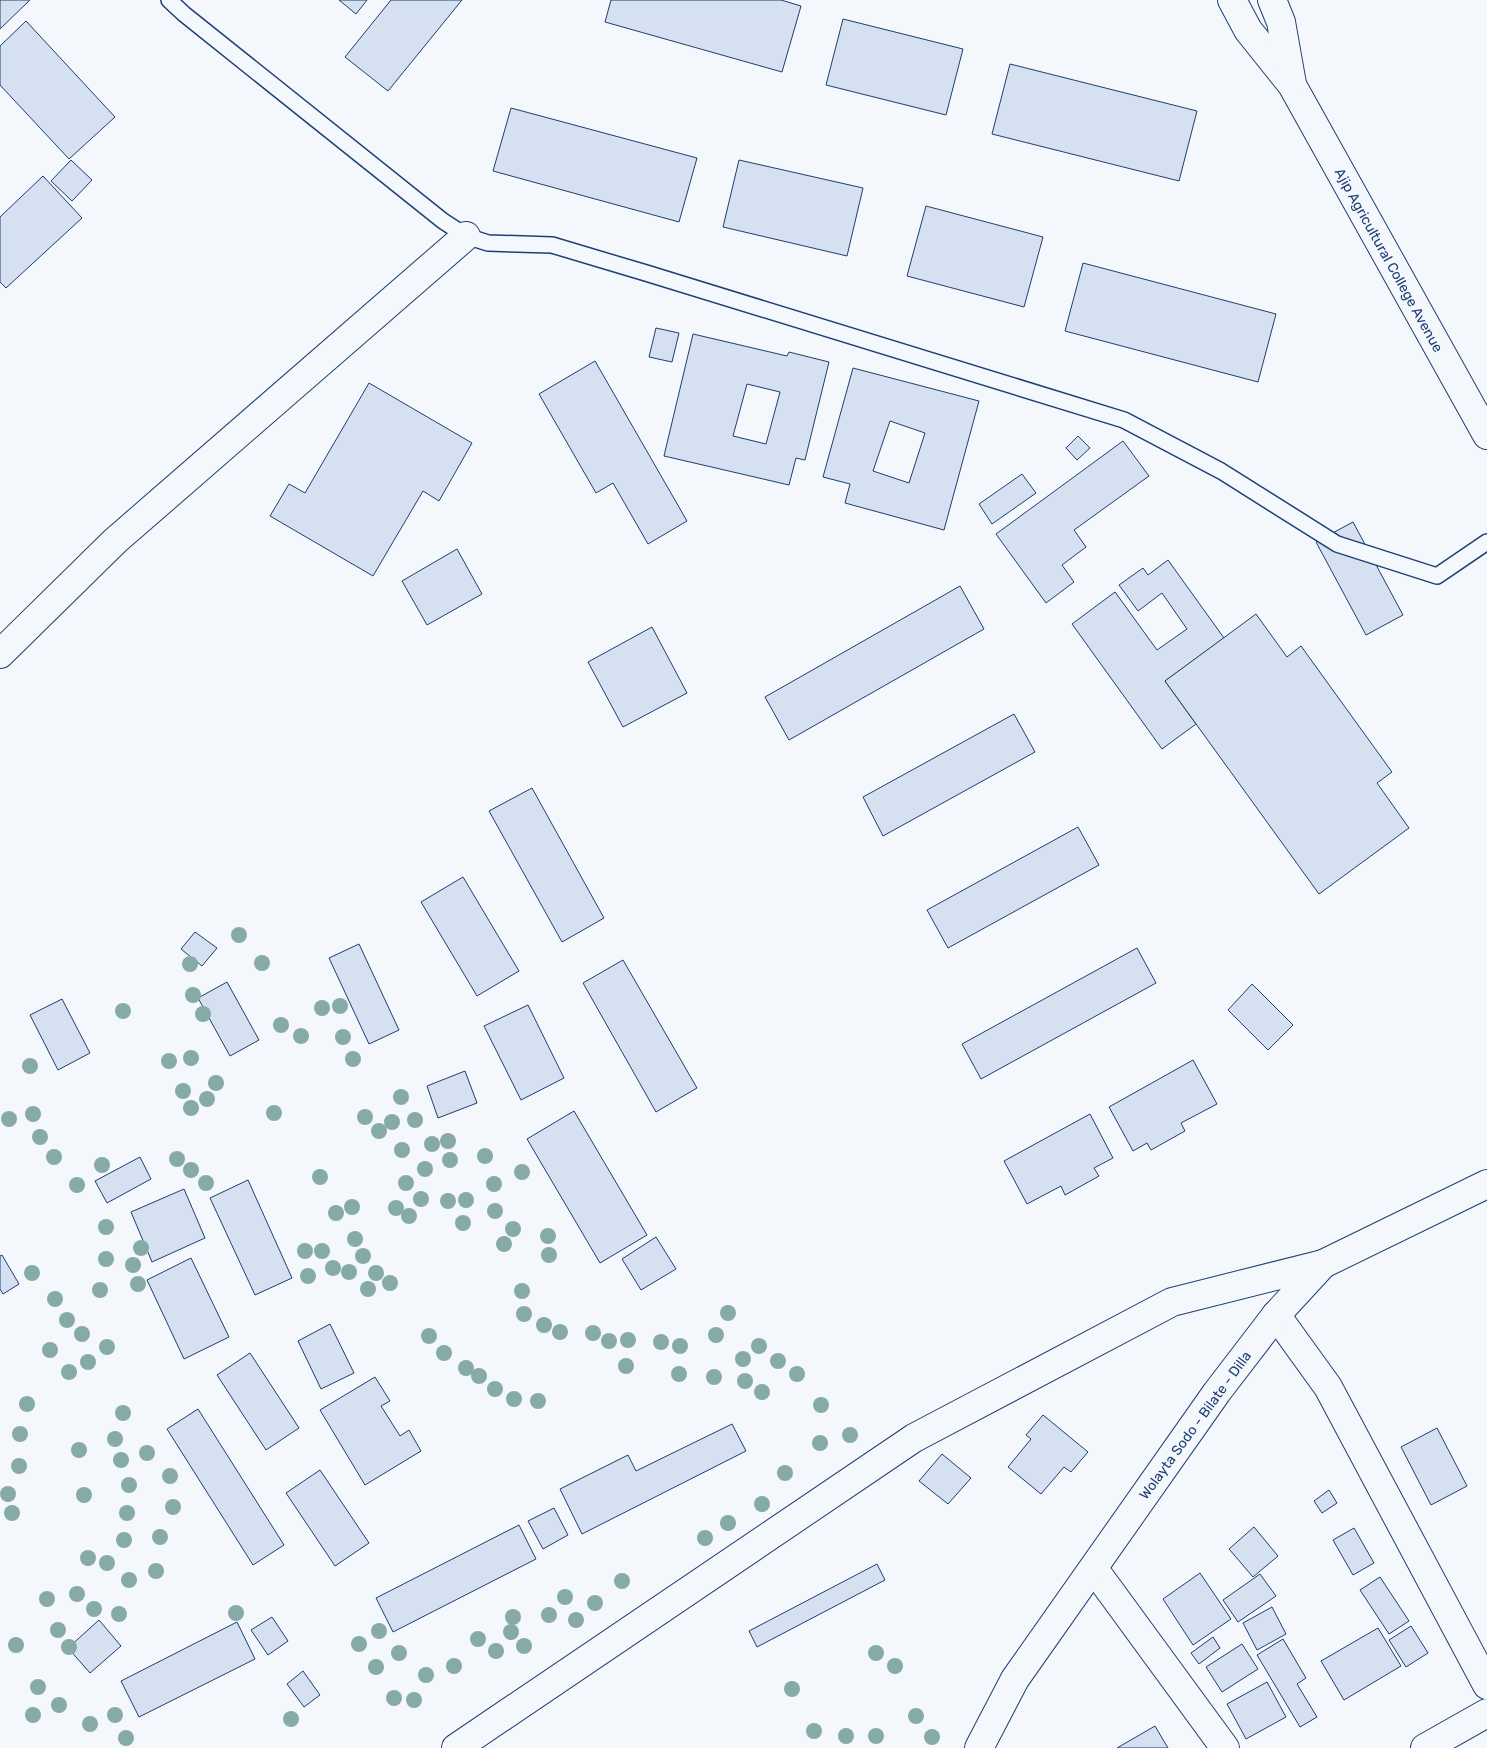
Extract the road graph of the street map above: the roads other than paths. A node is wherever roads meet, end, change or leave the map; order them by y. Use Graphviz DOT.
graph roads {
  1 [pos="169,0"];
  2 [pos="1232,0"];
  3 [pos="1272,0"];
  4 [pos="1292,85"];
  5 [pos="466,236"];
  6 [pos="1487,435"];
  7 [pos="1487,542"];
  8 [pos="0,654"];
  9 [pos="1487,1184"];
  10 [pos="1323,1264"];
  11 [pos="1276,1314"];
  12 [pos="1094,1569"];
  13 [pos="1487,1685"];
  14 [pos="1487,1713"];
  15 [pos="456,1748"];
  16 [pos="978,1748"];
  17 [pos="1225,1748"];
  18 [pos="1425,1748"];
  1 -- 5 [label="lane"];
  2 -- 4 [label="street"];
  3 -- 4 [label="street"];
  4 -- 6 [label="street, Ajip Agricultural College Avenue"];
  5 -- 7 [label="lane"];
  5 -- 8 [label="street"];
  9 -- 10 [label="street, Wolayta Sodo - Bilate - Dilla"];
  10 -- 11 [label="street, Wolayta Sodo - Bilate - Dilla"];
  10 -- 15 [label="street"];
  11 -- 12 [label="street, Wolayta Sodo - Bilate - Dilla"];
  11 -- 13 [label="street"];
  12 -- 16 [label="street, Wolayta Sodo - Bilate - Dilla"];
  12 -- 17 [label="street"];
  14 -- 18 [label="street"];
}
